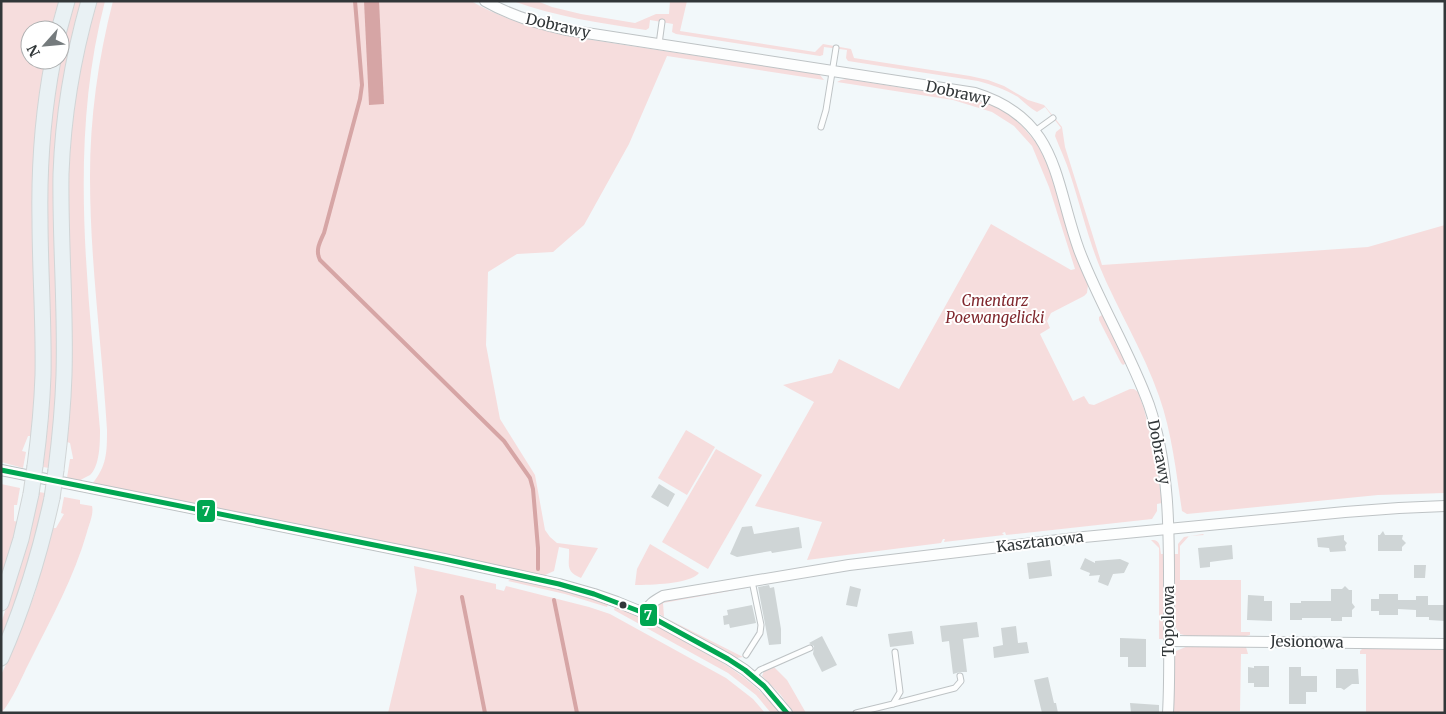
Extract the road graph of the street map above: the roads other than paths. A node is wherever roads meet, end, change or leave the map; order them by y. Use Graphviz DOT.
graph roads {
  1 [pos="67,1"];
  2 [pos="88,1"];
  3 [pos="485,1"];
  4 [pos="62,20"];
  5 [pos="662,22"];
  6 [pos="658,44"];
  7 [pos="836,48"];
  8 [pos="52,70"];
  9 [pos="832,72"];
  10 [pos="1053,118"];
  11 [pos="821,127"];
  12 [pos="1035,131"];
  13 [pos="1,470"];
  14 [pos="1445,506"];
  15 [pos="1169,529"];
  16 [pos="752,581"];
  17 [pos="1,603"];
  18 [pos="644,613"];
  19 [pos="1169,641"];
  20 [pos="1445,644"];
  21 [pos="810,648"];
  22 [pos="895,652"];
  23 [pos="746,656"];
  24 [pos="1,658"];
  25 [pos="960,676"];
  26 [pos="753,677"];
  27 [pos="893,704"];
  28 [pos="786,713"];
  29 [pos="856,713"];
  30 [pos="1168,713"];
  1 -- 4 [label="main road"];
  2 -- 24 [label="main road, bridge"];
  3 -- 6 [label="street, Dobrawy"];
  5 -- 6 [label="lane"];
  6 -- 9 [label="street, Dobrawy"];
  7 -- 9 [label="lane"];
  8 -- 17 [label="main road, bridge"];
  9 -- 11 [label="lane"];
  9 -- 12 [label="street, Dobrawy"];
  10 -- 12 [label="lane"];
  12 -- 15 [label="street, Dobrawy"];
  13 -- 18 [label="street"];
  14 -- 15 [label="street, Kasztanowa"];
  15 -- 16 [label="street, Kasztanowa"];
  15 -- 19 [label="street, Topolowa"];
  16 -- 18 [label="street, Kasztanowa"];
  16 -- 23 [label="lane"];
  18 -- 26 [label="street"];
  19 -- 20 [label="street, Jesionowa"];
  19 -- 30 [label="street, Topolowa"];
  21 -- 26 [label="lane"];
  22 -- 27 [label="lane"];
  25 -- 27 [label="lane"];
  26 -- 28 [label="street"];
  27 -- 29 [label="lane"];
}
